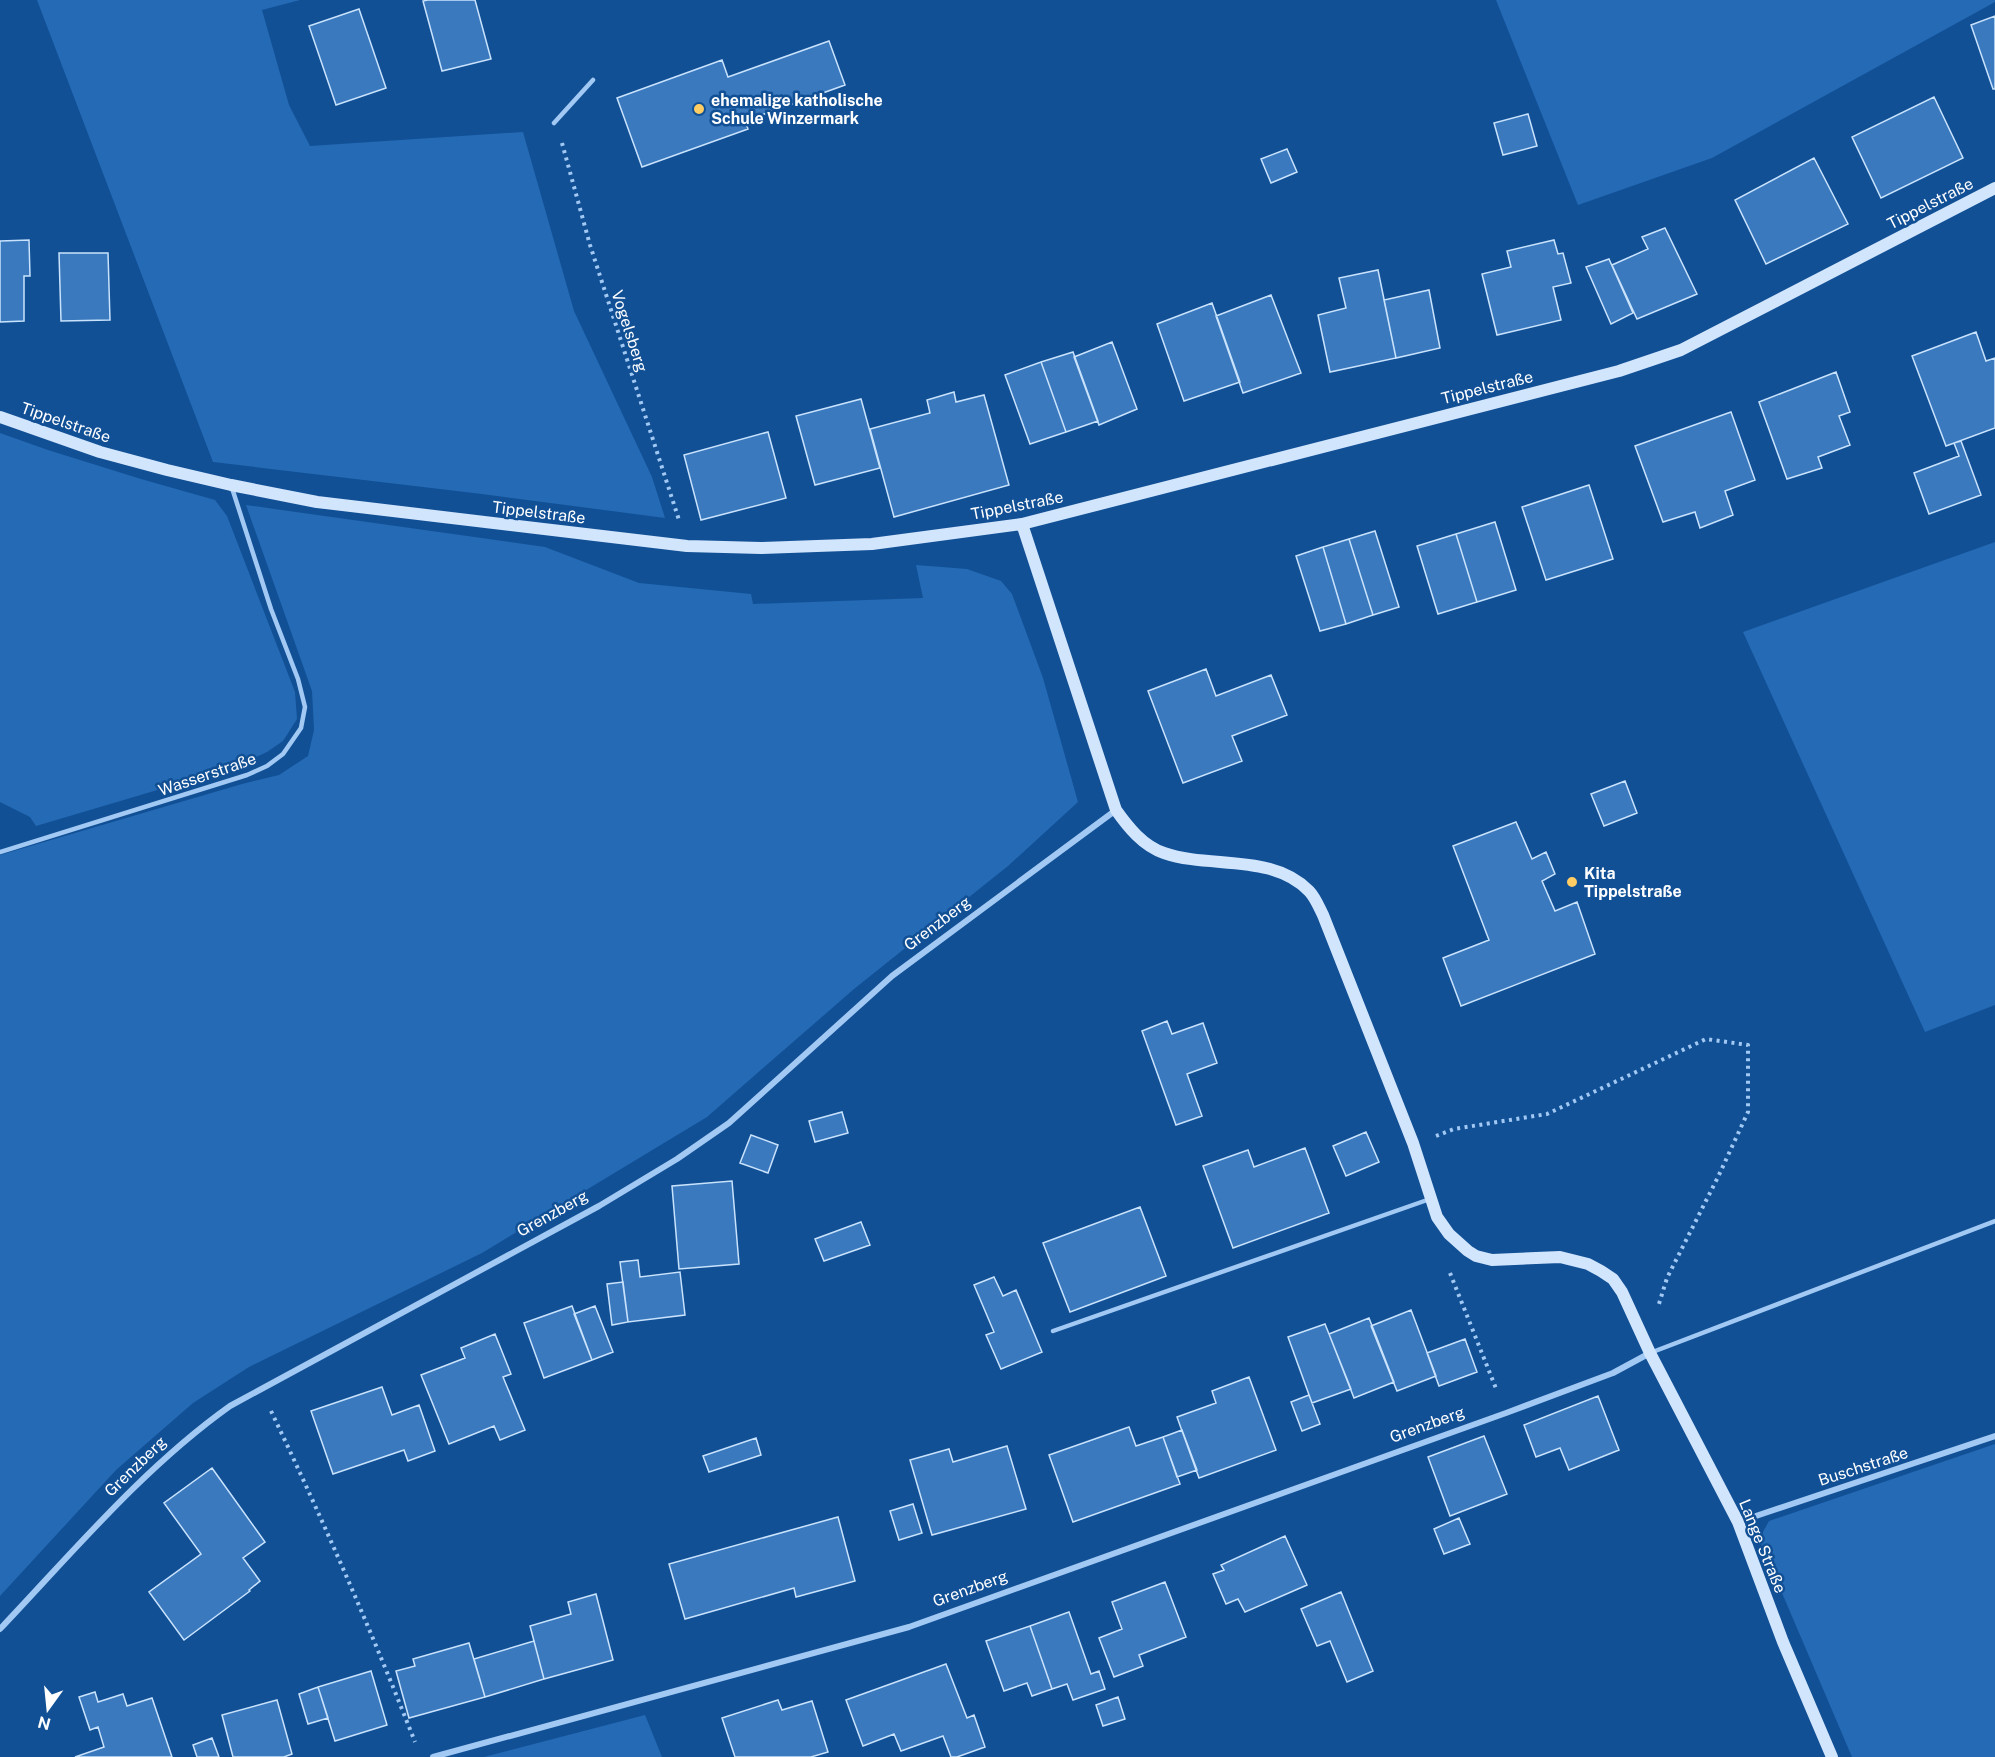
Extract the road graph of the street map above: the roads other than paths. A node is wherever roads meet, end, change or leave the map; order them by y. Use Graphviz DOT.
graph roads {
  1 [pos="593,80"];
  2 [pos="554,123"];
  3 [pos="1995,188"];
  4 [pos="0,417"];
  5 [pos="231,485"];
  6 [pos="1022,524"];
  7 [pos="1116,810"];
  8 [pos="0,852"];
  9 [pos="1431,1199"];
  10 [pos="1995,1221"];
  11 [pos="1053,1331"];
  12 [pos="1650,1353"];
  13 [pos="1995,1436"];
  14 [pos="1738,1522"];
  15 [pos="0,1629"];
  16 [pos="433,1757"];
  17 [pos="1832,1757"];
  1 -- 2 [label="lane"];
  3 -- 6 [label="street, Tippelstraße"];
  4 -- 5 [label="street, Tippelstraße"];
  5 -- 6 [label="street, Tippelstraße"];
  5 -- 8 [label="lane, Wasserstraße"];
  6 -- 7 [label="street"];
  7 -- 9 [label="street"];
  7 -- 15 [label="street, Grenzberg"];
  9 -- 11 [label="lane"];
  9 -- 12 [label="street"];
  10 -- 12 [label="lane"];
  12 -- 14 [label="street, Lange Straße"];
  12 -- 16 [label="street, Grenzberg"];
  13 -- 14 [label="street, Buschstraße"];
  14 -- 17 [label="street, Lange Straße"];
}
